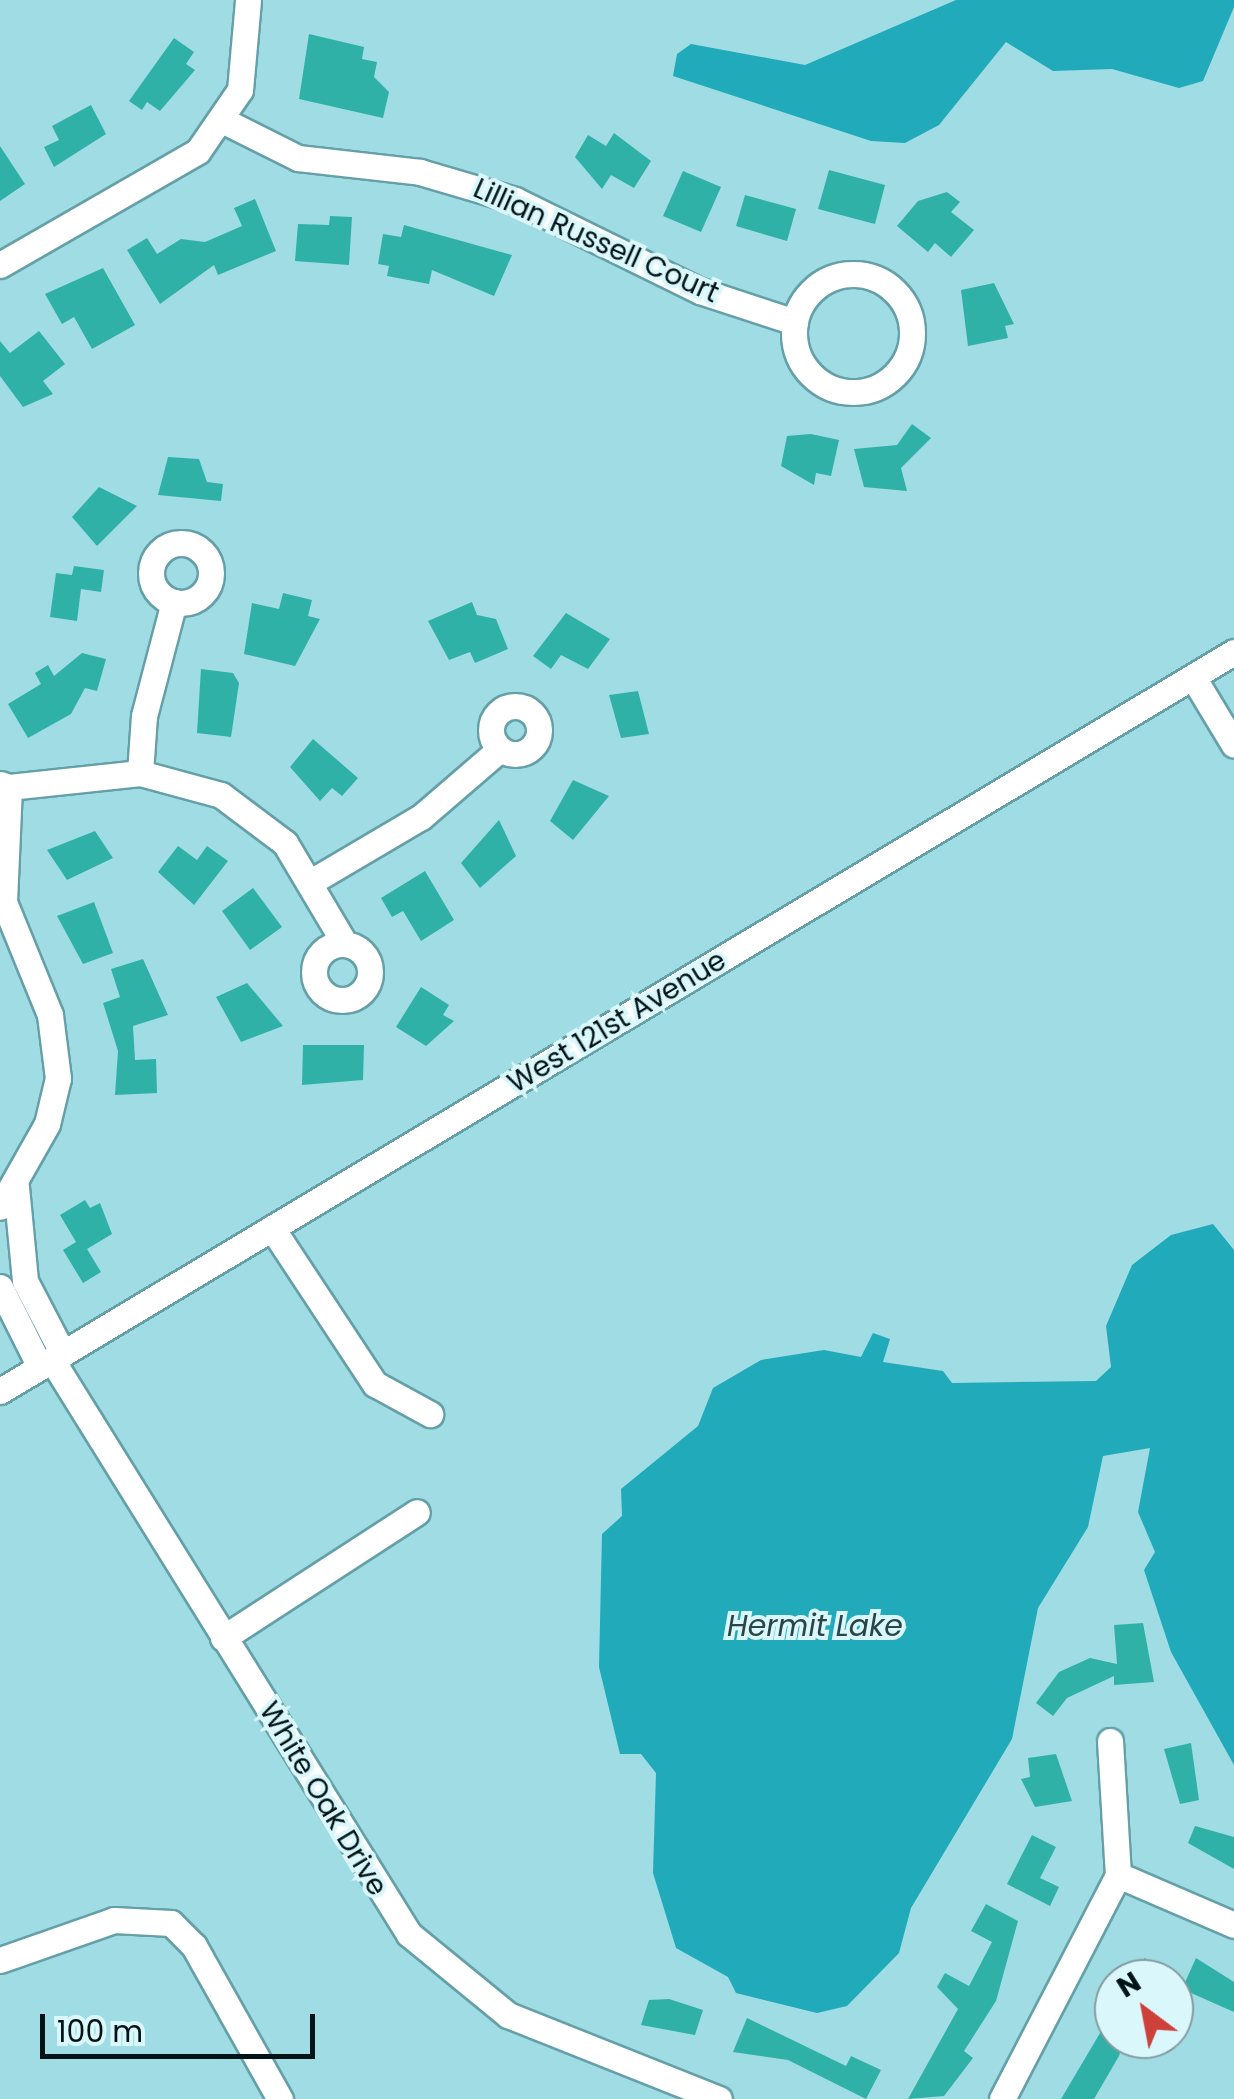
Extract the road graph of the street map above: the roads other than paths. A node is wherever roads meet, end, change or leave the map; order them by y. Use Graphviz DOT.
graph roads {
  1 [pos="248,0"];
  2 [pos="224,121"];
  3 [pos="0,265"];
  4 [pos="795,322"];
  5 [pos="174,602"];
  6 [pos="1234,652"];
  7 [pos="1193,677"];
  8 [pos="1234,744"];
  9 [pos="500,748"];
  10 [pos="140,774"];
  11 [pos="4,786"];
  12 [pos="314,880"];
  13 [pos="344,944"];
  14 [pos="5,1194"];
  15 [pos="272,1228"];
  16 [pos="0,1287"];
  17 [pos="52,1360"];
  18 [pos="0,1391"];
  19 [pos="430,1414"];
  20 [pos="416,1512"];
  21 [pos="224,1638"];
  22 [pos="1110,1741"];
  23 [pos="1118,1875"];
  24 [pos="1234,1925"];
  25 [pos="0,1960"];
  26 [pos="280,2099"];
  27 [pos="719,2099"];
  28 [pos="1002,2099"];
  1 -- 2 [label="street"];
  2 -- 3 [label="street"];
  2 -- 4 [label="street, Lillian Russell Court"];
  4 -- 4 [label="street"];
  5 -- 10 [label="street"];
  6 -- 7 [label="street, West 121st Avenue"];
  7 -- 8 [label="street"];
  7 -- 15 [label="street, West 121st Avenue"];
  9 -- 12 [label="street"];
  10 -- 11 [label="street"];
  10 -- 12 [label="street"];
  11 -- 14 [label="street"];
  12 -- 13 [label="street"];
  14 -- 17 [label="street"];
  15 -- 17 [label="street, West 121st Avenue"];
  15 -- 19 [label="street"];
  16 -- 17 [label="street"];
  17 -- 18 [label="street, West 121st Avenue"];
  17 -- 21 [label="street, White Oak Drive"];
  20 -- 21 [label="street"];
  21 -- 27 [label="street, White Oak Drive"];
  22 -- 23 [label="street"];
  23 -- 24 [label="street"];
  23 -- 28 [label="street"];
  25 -- 26 [label="street"];
}
